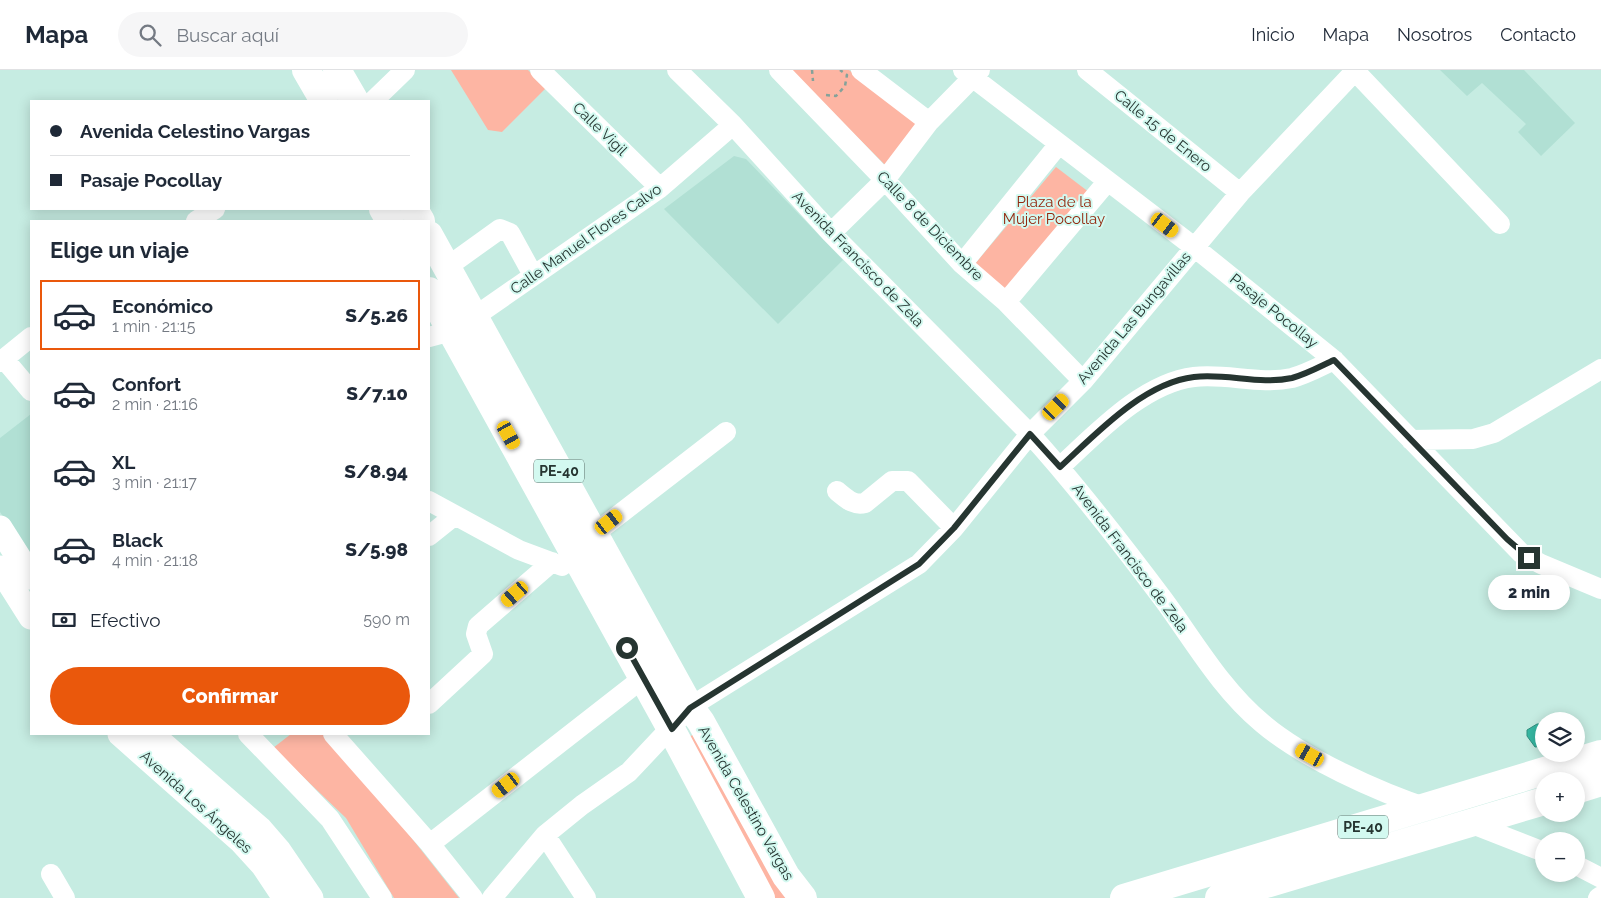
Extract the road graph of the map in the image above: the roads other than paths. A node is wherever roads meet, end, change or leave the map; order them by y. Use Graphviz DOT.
graph roads {
  1 [pos="306,70"];
  2 [pos="337,70"];
  3 [pos="405,70"];
  4 [pos="540,70"];
  5 [pos="677,70"];
  6 [pos="779,70"];
  7 [pos="862,70"];
  8 [pos="1087,70"];
  9 [pos="1355,70"];
  10 [pos="972,73"];
  11 [pos="323,100"];
  12 [pos="354,100"];
  13 [pos="374,100"];
  14 [pos="929,122"];
  15 [pos="733,125"];
  16 [pos="1060,144"];
  17 [pos="885,180"];
  18 [pos="1107,182"];
  19 [pos="660,188"];
  20 [pos="1240,192"];
  21 [pos="213,210"];
  22 [pos="198,220"];
  23 [pos="1500,224"];
  24 [pos="831,233"];
  25 [pos="430,237"];
  26 [pos="1194,246"];
  27 [pos="962,264"];
  28 [pos="447,268"];
  29 [pos="533,275"];
  30 [pos="430,295"];
  31 [pos="1006,302"];
  32 [pos="474,317"];
  33 [pos="440,334"];
  34 [pos="30,338"];
  35 [pos="2,360"];
  36 [pos="1334,360"];
  37 [pos="1601,369"];
  38 [pos="1083,380"];
  39 [pos="30,390"];
  40 [pos="726,432"];
  41 [pos="1030,434"];
  42 [pos="1411,440"];
  43 [pos="1060,467"];
  44 [pos="836,491"];
  45 [pos="430,502"];
  46 [pos="454,516"];
  47 [pos="0,528"];
  48 [pos="954,528"];
  49 [pos="594,534"];
  50 [pos="430,535"];
  51 [pos="552,562"];
  52 [pos="0,568"];
  53 [pos="585,573"];
  54 [pos="30,575"];
  55 [pos="624,589"];
  56 [pos="1601,589"];
  57 [pos="602,603"];
  58 [pos="30,615"];
  59 [pos="644,678"];
  60 [pos="430,703"];
  61 [pos="690,708"];
  62 [pos="672,729"];
  63 [pos="121,735"];
  64 [pos="249,735"];
  65 [pos="335,735"];
  66 [pos="164,737"];
  67 [pos="1601,754"];
  68 [pos="1601,782"];
  69 [pos="1585,787"];
  70 [pos="1535,803"];
  71 [pos="1425,808"];
  72 [pos="1472,823"];
  73 [pos="545,836"];
  74 [pos="430,844"];
  75 [pos="1535,848"];
  76 [pos="1585,870"];
  77 [pos="51,874"];
  78 [pos="1601,878"];
  79 [pos="64,898"];
  80 [pos="285,898"];
  81 [pos="312,898"];
  82 [pos="382,898"];
  83 [pos="473,898"];
  84 [pos="492,898"];
  85 [pos="586,898"];
  86 [pos="761,898"];
  87 [pos="803,898"];
  88 [pos="1124,898"];
  89 [pos="1219,898"];
  1 -- 11 [label="highway"];
  2 -- 12 [label="highway"];
  3 -- 13 [label="street"];
  4 -- 19 [label="street, Calle Vigil"];
  5 -- 15 [label="street, Avenida Francisco de Zela"];
  6 -- 17 [label="street, Calle 8 de Diciembre"];
  7 -- 14 [label="street"];
  8 -- 20 [label="street, Calle 15 de Enero"];
  9 -- 20 [label="street, Avenida Las Bungavillas"];
  9 -- 23 [label="street"];
  10 -- 14 [label="street"];
  10 -- 16 [label="street, Pasaje Pocollay"];
  14 -- 17 [label="street"];
  15 -- 19 [label="street, Calle Manuel Flores Calvo"];
  15 -- 24 [label="street, Avenida Francisco de Zela"];
  16 -- 18 [label="street, Pasaje Pocollay"];
  16 -- 27 [label="street"];
  17 -- 24 [label="street"];
  17 -- 27 [label="street, Calle 8 de Diciembre"];
  18 -- 26 [label="street, Pasaje Pocollay"];
  18 -- 31 [label="street"];
  19 -- 29 [label="street, Calle Manuel Flores Calvo"];
  20 -- 26 [label="street, Avenida Las Bungavillas"];
  21 -- 22 [label="street"];
  24 -- 41 [label="street, Avenida Francisco de Zela"];
  25 -- 28 [label="highway, Avenida Celestino Vargas / PE-40"];
  26 -- 36 [label="street, Pasaje Pocollay"];
  26 -- 38 [label="street, Avenida Las Bungavillas"];
  27 -- 31 [label="street, Calle 8 de Diciembre"];
  28 -- 29 [label="street"];
  28 -- 32 [label="highway, Avenida Celestino Vargas / PE-40"];
  29 -- 32 [label="street, Calle Manuel Flores Calvo"];
  30 -- 33 [label="highway, Avenida Celestino Vargas / PE-40"];
  31 -- 38 [label="street, Calle 8 de Diciembre"];
  32 -- 33 [label="street, Calle Manuel Flores Calvo"];
  32 -- 49 [label="highway, Avenida Celestino Vargas / PE-40"];
  33 -- 53 [label="highway, Avenida Celestino Vargas / PE-40"];
  34 -- 35 [label="street"];
  35 -- 39 [label="street"];
  36 -- 42 [label="street, Pasaje Pocollay"];
  36 -- 43 [label="street"];
  37 -- 42 [label="street"];
  38 -- 41 [label="street, Avenida Las Bungavillas"];
  40 -- 49 [label="street"];
  41 -- 43 [label="street, Avenida Francisco de Zela"];
  41 -- 48 [label="street, Avenida Las Bungavillas"];
  42 -- 56 [label="street, Pasaje Pocollay"];
  43 -- 71 [label="street, Avenida Francisco de Zela"];
  44 -- 48 [label="street"];
  45 -- 46 [label="street"];
  46 -- 50 [label="street"];
  46 -- 51 [label="street"];
  47 -- 54 [label="main road"];
  48 -- 61 [label="street, Avenida Las Bungavillas"];
  49 -- 55 [label="highway, Avenida Celestino Vargas / PE-40"];
  51 -- 53 [label="street"];
  51 -- 60 [label="street"];
  52 -- 58 [label="main road"];
  53 -- 57 [label="highway, Avenida Celestino Vargas / PE-40"];
  55 -- 57 [label="highway"];
  55 -- 61 [label="highway, Avenida Celestino Vargas / PE-40"];
  57 -- 59 [label="highway, Avenida Celestino Vargas / PE-40"];
  59 -- 62 [label="highway, Avenida Celestino Vargas / PE-40"];
  59 -- 74 [label="street"];
  61 -- 62 [label="street, Avenida Las Bungavillas"];
  61 -- 87 [label="highway, Avenida Celestino Vargas / PE-40"];
  62 -- 73 [label="street, Avenida Las Bungavillas"];
  62 -- 86 [label="highway, Avenida Celestino Vargas / PE-40"];
  63 -- 80 [label="main road, Avenida Los Ángeles"];
  64 -- 82 [label="street"];
  65 -- 74 [label="street"];
  66 -- 81 [label="main road, Avenida Los Ángeles"];
  67 -- 71 [label="highway, PE-40"];
  68 -- 69 [label="highway"];
  70 -- 72 [label="highway, PE-40"];
  71 -- 72 [label="street, Avenida Francisco de Zela"];
  71 -- 88 [label="highway, PE-40"];
  72 -- 75 [label="street, Avenida Francisco de Zela"];
  72 -- 89 [label="highway, PE-40"];
  73 -- 84 [label="street, Avenida Las Bungavillas"];
  73 -- 85 [label="street"];
  74 -- 83 [label="street"];
  76 -- 78 [label="street"];
  77 -- 79 [label="street"];
}
